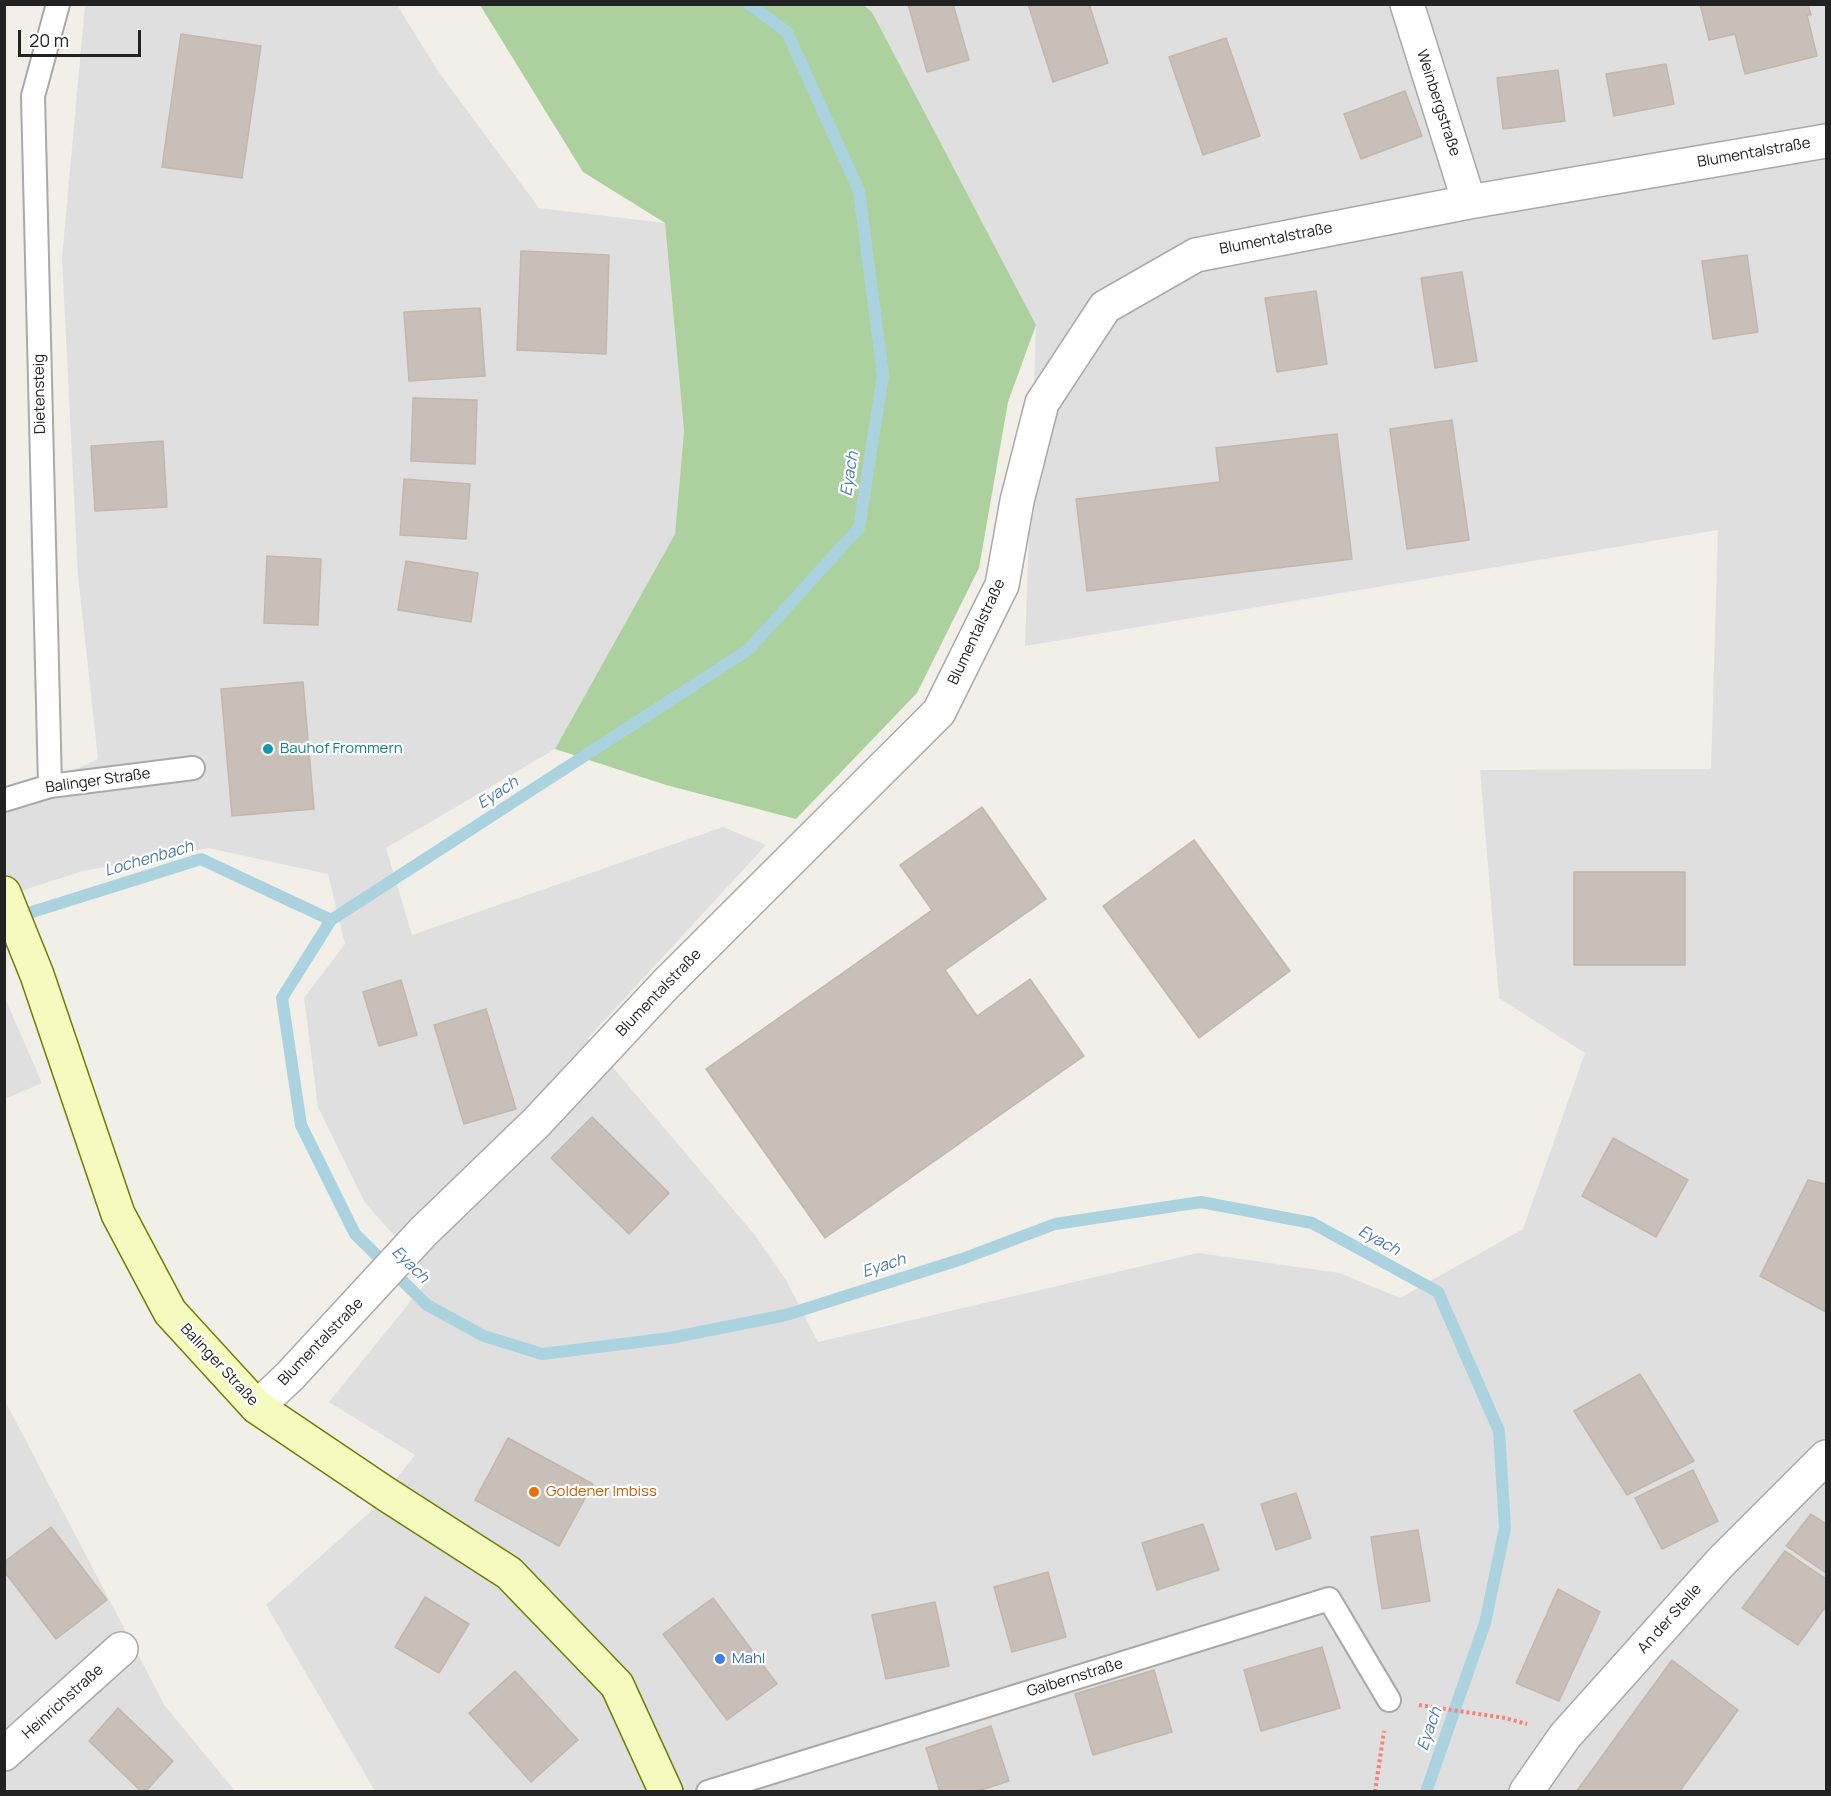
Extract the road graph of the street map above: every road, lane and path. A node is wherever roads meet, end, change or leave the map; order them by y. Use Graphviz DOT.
graph roads {
  1 [pos="58,4"];
  2 [pos="1407,4"];
  3 [pos="1827,141"];
  4 [pos="1469,202"];
  5 [pos="193,768"];
  6 [pos="50,786"];
  7 [pos="4,800"];
  8 [pos="4,893"];
  9 [pos="256,1407"];
  10 [pos="1827,1457"];
  11 [pos="122,1649"];
  12 [pos="1389,1700"];
  13 [pos="1431,1706"];
  14 [pos="1506,1718"];
  15 [pos="4,1754"];
  16 [pos="666,1791"];
  17 [pos="708,1791"];
  18 [pos="1376,1791"];
  19 [pos="1526,1791"];
  1 -- 6 [label="lane, Dietensteig"];
  2 -- 4 [label="street, Weinbergstraße"];
  3 -- 4 [label="street, Blumentalstraße"];
  4 -- 9 [label="street, Blumentalstraße"];
  5 -- 6 [label="lane, Balinger Straße"];
  6 -- 7 [label="lane, Balinger Straße"];
  8 -- 9 [label="main road, Balinger Straße"];
  9 -- 16 [label="main road, Balinger Straße"];
  10 -- 19 [label="street, An der Stelle"];
  11 -- 15 [label="street, Heinrichstraße"];
  12 -- 17 [label="lane, Gaibernstraße"];
  12 -- 18 [label="path"];
  13 -- 14 [label="path"];
}
